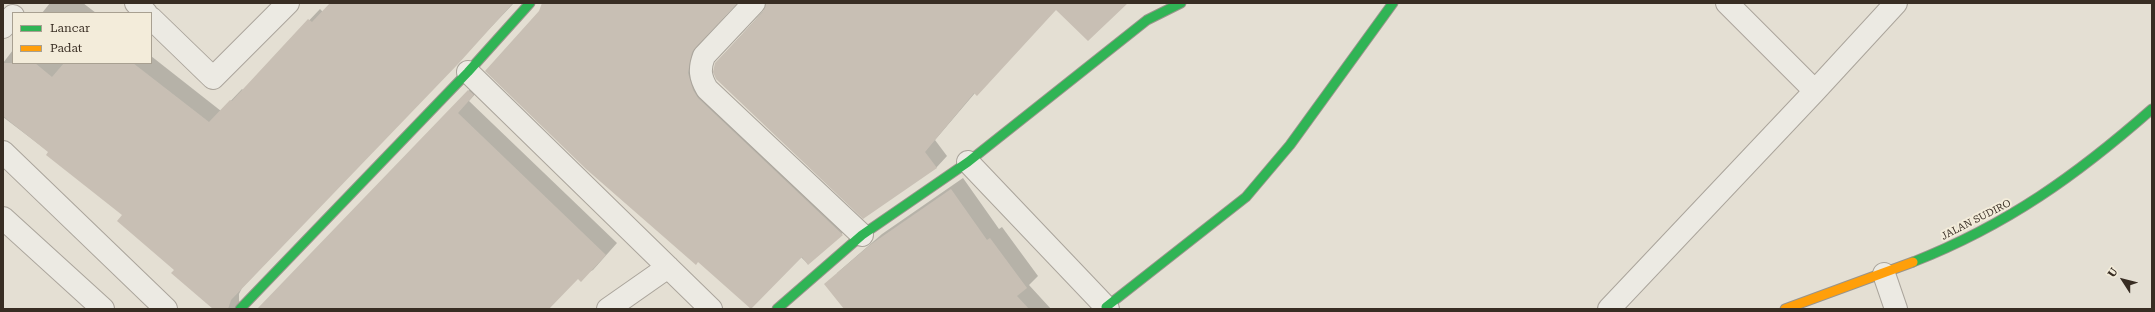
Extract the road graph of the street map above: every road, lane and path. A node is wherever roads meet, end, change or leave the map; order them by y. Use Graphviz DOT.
graph roads {
  1 [pos="25,3"];
  2 [pos="136,3"];
  3 [pos="288,3"];
  4 [pos="530,3"];
  5 [pos="754,3"];
  6 [pos="1181,3"];
  7 [pos="1393,3"];
  8 [pos="1727,3"];
  9 [pos="1896,3"];
  10 [pos="17,12"];
  11 [pos="145,12"];
  12 [pos="12,17"];
  13 [pos="152,19"];
  14 [pos="3,27"];
  15 [pos="468,72"];
  16 [pos="1816,92"];
  17 [pos="2152,109"];
  18 [pos="3,152"];
  19 [pos="968,162"];
  20 [pos="3,218"];
  21 [pos="862,235"];
  22 [pos="668,267"];
  23 [pos="1884,274"];
  24 [pos="1107,308"];
  25 [pos="103,309"];
  26 [pos="166,309"];
  27 [pos="240,309"];
  28 [pos="608,309"];
  29 [pos="711,309"];
  30 [pos="777,309"];
  31 [pos="1609,309"];
  32 [pos="1785,309"];
  33 [pos="1896,309"];
  1 -- 10 [label="street"];
  2 -- 11 [label="street"];
  3 -- 13 [label="street"];
  4 -- 15 [label="street"];
  5 -- 21 [label="street"];
  6 -- 19 [label="street"];
  7 -- 24 [label="street"];
  8 -- 16 [label="street"];
  9 -- 16 [label="street"];
  12 -- 14 [label="street"];
  15 -- 22 [label="street"];
  15 -- 27 [label="street"];
  16 -- 31 [label="street"];
  17 -- 23 [label="street, JALAN SUDIRO"];
  18 -- 26 [label="street"];
  19 -- 21 [label="street"];
  19 -- 24 [label="street"];
  20 -- 25 [label="street"];
  21 -- 30 [label="street"];
  22 -- 28 [label="street"];
  22 -- 29 [label="street"];
  23 -- 32 [label="street, JALAN SUDIRO"];
  23 -- 33 [label="street"];
}
